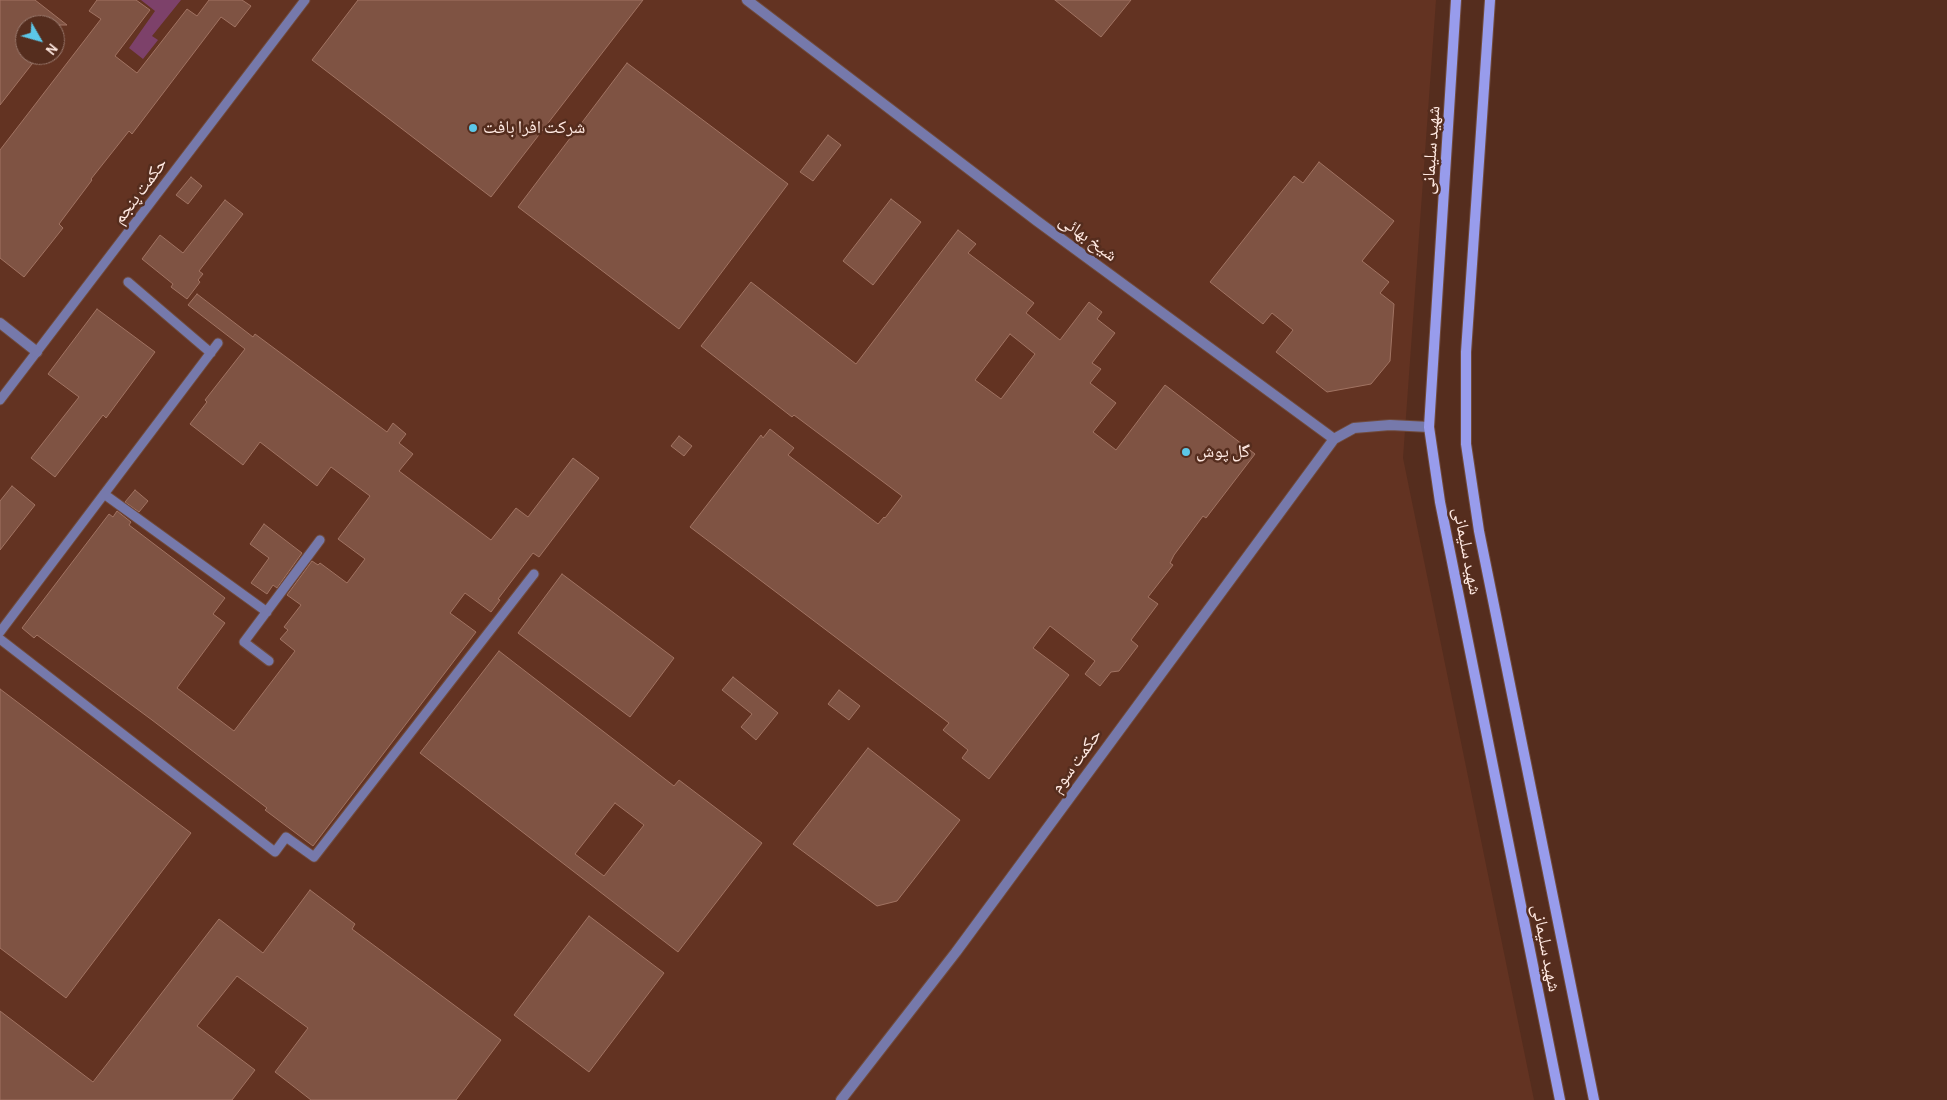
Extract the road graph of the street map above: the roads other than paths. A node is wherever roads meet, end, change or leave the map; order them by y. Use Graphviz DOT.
graph roads {
  1 [pos="304,0"];
  2 [pos="747,0"];
  3 [pos="1456,0"];
  4 [pos="1490,0"];
  5 [pos="128,282"];
  6 [pos="0,323"];
  7 [pos="218,343"];
  8 [pos="37,352"];
  9 [pos="211,353"];
  10 [pos="0,400"];
  11 [pos="1429,426"];
  12 [pos="1334,439"];
  13 [pos="104,494"];
  14 [pos="320,540"];
  15 [pos="534,574"];
  16 [pos="267,612"];
  17 [pos="0,632"];
  18 [pos="0,639"];
  19 [pos="269,661"];
  20 [pos="841,1100"];
  21 [pos="1560,1100"];
  22 [pos="1594,1100"];
  1 -- 8 [label="lane, حکمت پنجم"];
  2 -- 12 [label="street, شیخ بهائی"];
  3 -- 11 [label="main road, شهید سلیمانی"];
  4 -- 22 [label="main road, شهید سلیمانی"];
  5 -- 9 [label="lane"];
  6 -- 8 [label="street"];
  7 -- 9 [label="lane"];
  8 -- 10 [label="lane, حکمت پنجم"];
  9 -- 13 [label="lane"];
  11 -- 12 [label="street"];
  11 -- 21 [label="main road, شهید سلیمانی"];
  12 -- 20 [label="street, حکمت سوم"];
  13 -- 16 [label="lane"];
  13 -- 17 [label="lane"];
  14 -- 16 [label="lane"];
  15 -- 18 [label="lane"];
  16 -- 19 [label="lane"];
}
